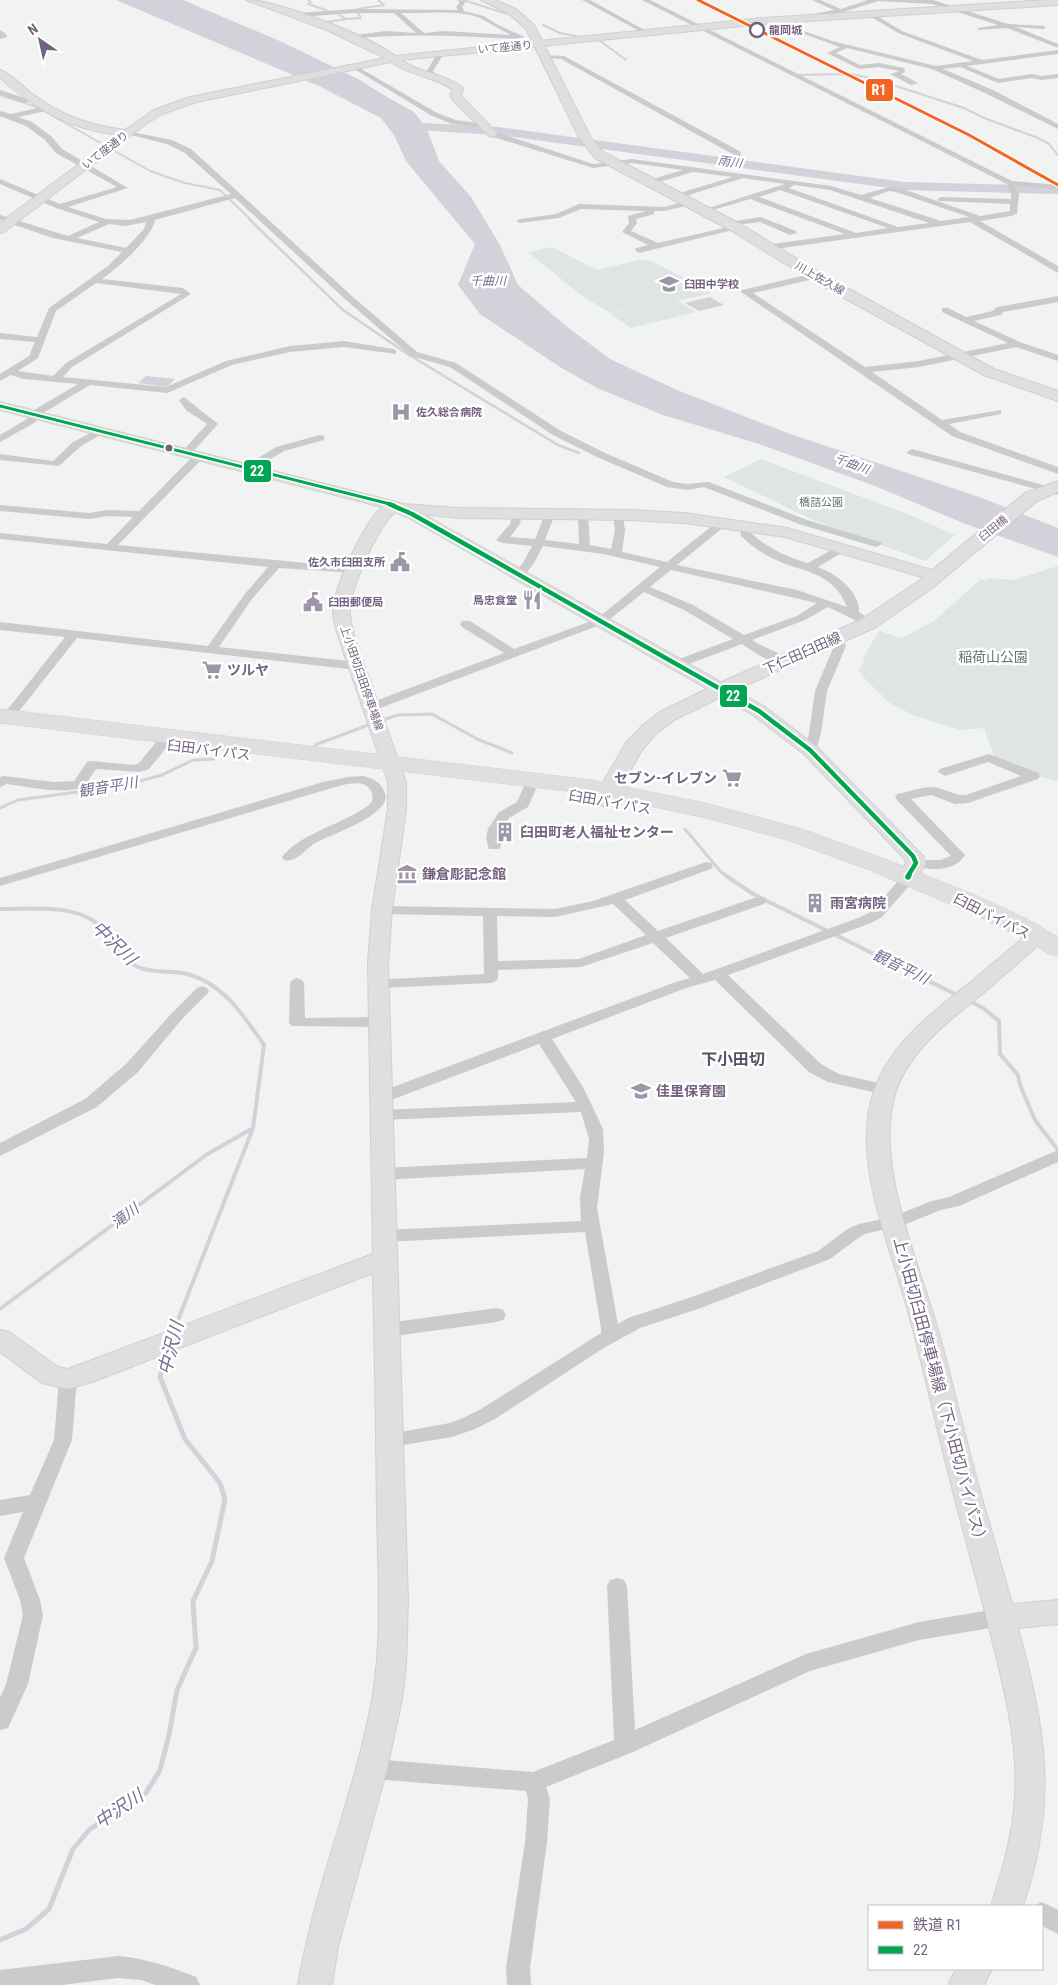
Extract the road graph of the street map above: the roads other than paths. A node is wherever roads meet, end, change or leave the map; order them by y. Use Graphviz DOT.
graph roads {
  1 [pos="251,0"];
  2 [pos="460,0"];
  3 [pos="486,0"];
  4 [pos="585,0"];
  5 [pos="645,0"];
  6 [pos="815,0"];
  7 [pos="875,0"];
  8 [pos="880,0"];
  9 [pos="1056,2"];
  10 [pos="953,9"];
  11 [pos="395,11"];
  12 [pos="840,11"];
  13 [pos="462,12"];
  14 [pos="298,15"];
  15 [pos="872,15"];
  16 [pos="851,16"];
  17 [pos="794,20"];
  18 [pos="771,21"];
  19 [pos="1008,26"];
  20 [pos="697,27"];
  21 [pos="1043,27"];
  22 [pos="980,29"];
  23 [pos="0,32"];
  24 [pos="645,32"];
  25 [pos="423,35"];
  26 [pos="0,37"];
  27 [pos="351,37"];
  28 [pos="522,37"];
  29 [pos="1058,38"];
  30 [pos="537,40"];
  31 [pos="1042,40"];
  32 [pos="848,46"];
  33 [pos="1058,46"];
  34 [pos="1058,52"];
  35 [pos="440,53"];
  36 [pos="393,58"];
  37 [pos="546,58"];
  38 [pos="984,63"];
  39 [pos="962,66"];
  40 [pos="350,67"];
  41 [pos="931,67"];
  42 [pos="909,71"];
  43 [pos="432,74"];
  44 [pos="1,75"];
  45 [pos="1058,76"];
  46 [pos="914,83"];
  47 [pos="0,92"];
  48 [pos="32,100"];
  49 [pos="43,109"];
  50 [pos="0,113"];
  51 [pos="4,119"];
  52 [pos="1054,122"];
  53 [pos="1058,128"];
  54 [pos="488,129"];
  55 [pos="127,134"];
  56 [pos="736,158"];
  57 [pos="613,164"];
  58 [pos="83,166"];
  59 [pos="696,169"];
  60 [pos="746,176"];
  61 [pos="0,181"];
  62 [pos="649,182"];
  63 [pos="797,183"];
  64 [pos="1058,186"];
  65 [pos="1012,187"];
  66 [pos="781,188"];
  67 [pos="751,197"];
  68 [pos="864,197"];
  69 [pos="41,198"];
  70 [pos="231,198"];
  71 [pos="924,199"];
  72 [pos="681,200"];
  73 [pos="1014,202"];
  74 [pos="62,206"];
  75 [pos="664,208"];
  76 [pos="703,211"];
  77 [pos="975,218"];
  78 [pos="6,219"];
  79 [pos="151,220"];
  80 [pos="109,221"];
  81 [pos="520,221"];
  82 [pos="939,223"];
  83 [pos="734,226"];
  84 [pos="0,229"];
  85 [pos="897,229"];
  86 [pos="793,233"];
  87 [pos="855,234"];
  88 [pos="68,240"];
  89 [pos="657,246"];
  90 [pos="768,247"];
  91 [pos="639,250"];
  92 [pos="128,251"];
  93 [pos="1058,270"];
  94 [pos="815,276"];
  95 [pos="92,280"];
  96 [pos="1058,299"];
  97 [pos="1038,303"];
  98 [pos="1052,309"];
  99 [pos="945,310"];
  100 [pos="965,320"];
  101 [pos="0,336"];
  102 [pos="40,340"];
  103 [pos="1017,344"];
  104 [pos="393,352"];
  105 [pos="958,355"];
  106 [pos="1058,358"];
  107 [pos="864,370"];
  108 [pos="10,372"];
  109 [pos="0,378"];
  110 [pos="55,378"];
  111 [pos="88,382"];
  112 [pos="1058,396"];
  113 [pos="184,400"];
  114 [pos="0,406"];
  115 [pos="997,412"];
  116 [pos="33,415"];
  117 [pos="941,423"];
  118 [pos="98,432"];
  119 [pos="320,438"];
  120 [pos="0,439"];
  121 [pos="912,452"];
  122 [pos="192,455"];
  123 [pos="0,457"];
  124 [pos="246,469"];
  125 [pos="1058,471"];
  126 [pos="1052,489"];
  127 [pos="393,506"];
  128 [pos="0,508"];
  129 [pos="141,514"];
  130 [pos="517,514"];
  131 [pos="550,514"];
  132 [pos="583,514"];
  133 [pos="618,514"];
  134 [pos="803,522"];
  135 [pos="722,523"];
  136 [pos="745,526"];
  137 [pos="787,534"];
  138 [pos="0,536"];
  139 [pos="538,543"];
  140 [pos="876,544"];
  141 [pos="109,548"];
  142 [pos="585,548"];
  143 [pos="839,550"];
  144 [pos="616,554"];
  145 [pos="276,564"];
  146 [pos="667,567"];
  147 [pos="808,568"];
  148 [pos="354,570"];
  149 [pos="940,572"];
  150 [pos="518,575"];
  151 [pos="643,588"];
  152 [pos="826,603"];
  153 [pos="861,618"];
  154 [pos="601,621"];
  155 [pos="466,624"];
  156 [pos="0,626"];
  157 [pos="74,634"];
  158 [pos="742,639"];
  159 [pos="834,639"];
  160 [pos="212,649"];
  161 [pos="513,654"];
  162 [pos="785,661"];
  163 [pos="678,664"];
  164 [pos="357,666"];
  165 [pos="722,688"];
  166 [pos="371,707"];
  167 [pos="2,722"];
  168 [pos="162,744"];
  169 [pos="810,750"];
  170 [pos="393,768"];
  171 [pos="945,772"];
  172 [pos="0,783"];
  173 [pos="529,789"];
  174 [pos="606,795"];
  175 [pos="494,846"];
  176 [pos="289,857"];
  177 [pos="706,866"];
  178 [pos="910,875"];
  179 [pos="0,882"];
  180 [pos="615,898"];
  181 [pos="759,901"];
  182 [pos="382,910"];
  183 [pos="490,912"];
  184 [pos="656,937"];
  185 [pos="1047,943"];
  186 [pos="492,966"];
  187 [pos="718,974"];
  188 [pos="701,980"];
  189 [pos="297,983"];
  190 [pos="379,983"];
  191 [pos="202,991"];
  192 [pos="378,1022"];
  193 [pos="543,1038"];
  194 [pos="886,1090"];
  195 [pos="380,1107"];
  196 [pos="586,1107"];
  197 [pos="0,1150"];
  198 [pos="1058,1156"];
  199 [pos="594,1163"];
  200 [pos="382,1174"];
  201 [pos="895,1222"];
  202 [pos="591,1226"];
  203 [pos="384,1247"];
  204 [pos="496,1315"];
  205 [pos="387,1330"];
  206 [pos="610,1336"];
  207 [pos="0,1339"];
  208 [pos="68,1378"];
  209 [pos="391,1440"];
  210 [pos="38,1502"];
  211 [pos="0,1508"];
  212 [pos="617,1586"];
  213 [pos="1058,1612"];
  214 [pos="1002,1617"];
  215 [pos="0,1721"];
  216 [pos="625,1745"];
  217 [pos="372,1769"];
  218 [pos="534,1782"];
  219 [pos="1015,1903"];
  220 [pos="1043,1914"];
  221 [pos="1058,1923"];
  222 [pos="974,1970"];
  223 [pos="0,1981"];
  224 [pos="188,1985"];
  225 [pos="315,1985"];
  226 [pos="519,1985"];
  227 [pos="965,1985"];
  1 -- 14 [label="street"];
  2 -- 13 [label="street"];
  3 -- 30 [label="main road"];
  4 -- 24 [label="street"];
  5 -- 20 [label="street"];
  6 -- 12 [label="street"];
  7 -- 12 [label="street"];
  8 -- 10 [label="street"];
  9 -- 10 [label="street, いて座通り"];
  10 -- 15 [label="street, いて座通り"];
  10 -- 19 [label="street"];
  11 -- 13 [label="street"];
  11 -- 14 [label="street"];
  11 -- 25 [label="street"];
  12 -- 16 [label="street"];
  12 -- 17 [label="street"];
  13 -- 28 [label="street"];
  14 -- 27 [label="street"];
  15 -- 16 [label="street, いて座通り"];
  15 -- 38 [label="street"];
  16 -- 17 [label="street, いて座通り"];
  17 -- 18 [label="street, いて座通り"];
  18 -- 20 [label="street, いて座通り"];
  18 -- 32 [label="street"];
  19 -- 21 [label="street"];
  19 -- 22 [label="street"];
  19 -- 31 [label="street"];
  20 -- 24 [label="street, いて座通り"];
  20 -- 65 [label="street"];
  23 -- 26 [label="street"];
  24 -- 30 [label="street, いて座通り"];
  25 -- 27 [label="street"];
  25 -- 28 [label="street"];
  27 -- 36 [label="street"];
  28 -- 30 [label="street"];
  29 -- 31 [label="street"];
  30 -- 35 [label="street, いて座通り"];
  30 -- 37 [label="main road"];
  31 -- 33 [label="street"];
  32 -- 41 [label="street"];
  32 -- 42 [label="street"];
  34 -- 38 [label="street"];
  35 -- 36 [label="street, いて座通り"];
  35 -- 43 [label="street"];
  36 -- 40 [label="street, いて座通り"];
  36 -- 43 [label="street"];
  37 -- 56 [label="street"];
  37 -- 57 [label="main road, 川上佐久線"];
  38 -- 39 [label="street"];
  39 -- 41 [label="street"];
  39 -- 45 [label="street"];
  40 -- 54 [label="street"];
  40 -- 55 [label="street, いて座通り"];
  41 -- 42 [label="street"];
  41 -- 52 [label="street"];
  42 -- 46 [label="street"];
  43 -- 54 [label="street"];
  44 -- 48 [label="street"];
  47 -- 48 [label="street"];
  48 -- 49 [label="street"];
  49 -- 51 [label="street"];
  49 -- 55 [label="street"];
  50 -- 51 [label="street"];
  51 -- 58 [label="street"];
  52 -- 53 [label="street"];
  54 -- 57 [label="street"];
  55 -- 58 [label="street, いて座通り"];
  55 -- 70 [label="street"];
  57 -- 59 [label="street"];
  57 -- 62 [label="main road, 川上佐久線"];
  58 -- 69 [label="street, いて座通り"];
  58 -- 74 [label="street"];
  59 -- 60 [label="street"];
  59 -- 62 [label="street"];
  60 -- 63 [label="street"];
  60 -- 72 [label="street"];
  61 -- 69 [label="street"];
  62 -- 72 [label="main road, 川上佐久線"];
  63 -- 66 [label="street"];
  63 -- 68 [label="street"];
  64 -- 65 [label="street"];
  65 -- 73 [label="street"];
  66 -- 67 [label="street"];
  66 -- 85 [label="street"];
  67 -- 76 [label="street"];
  67 -- 87 [label="street"];
  68 -- 71 [label="street"];
  68 -- 82 [label="street"];
  69 -- 74 [label="street"];
  69 -- 78 [label="street, いて座通り"];
  70 -- 79 [label="street"];
  70 -- 134 [label="street"];
  71 -- 73 [label="street"];
  71 -- 77 [label="street"];
  72 -- 75 [label="street"];
  72 -- 76 [label="main road, 川上佐久線"];
  73 -- 77 [label="street"];
  74 -- 80 [label="street"];
  75 -- 81 [label="street"];
  75 -- 89 [label="street"];
  76 -- 83 [label="main road, 川上佐久線"];
  77 -- 82 [label="street"];
  77 -- 93 [label="street"];
  78 -- 84 [label="street, いて座通り"];
  78 -- 88 [label="street"];
  79 -- 80 [label="street"];
  79 -- 92 [label="street"];
  80 -- 88 [label="street"];
  82 -- 85 [label="street"];
  83 -- 86 [label="street"];
  83 -- 89 [label="street"];
  83 -- 90 [label="main road, 川上佐久線"];
  85 -- 87 [label="street"];
  87 -- 90 [label="street"];
  88 -- 92 [label="street"];
  89 -- 91 [label="street"];
  90 -- 94 [label="main road, 川上佐久線"];
  92 -- 95 [label="street"];
  94 -- 105 [label="main road, 川上佐久線"];
  94 -- 107 [label="street"];
  95 -- 102 [label="street"];
  95 -- 110 [label="street"];
  96 -- 97 [label="street"];
  97 -- 98 [label="street"];
  97 -- 100 [label="street"];
  99 -- 100 [label="street"];
  100 -- 103 [label="street"];
  101 -- 102 [label="street"];
  102 -- 108 [label="street"];
  103 -- 105 [label="street"];
  103 -- 106 [label="street"];
  104 -- 111 [label="street"];
  105 -- 107 [label="street"];
  105 -- 112 [label="main road, 川上佐久線"];
  107 -- 117 [label="street"];
  108 -- 109 [label="street"];
  108 -- 110 [label="street"];
  110 -- 111 [label="street"];
  111 -- 116 [label="street"];
  113 -- 122 [label="street"];
  114 -- 116 [label="street"];
  115 -- 117 [label="street"];
  116 -- 118 [label="street"];
  116 -- 120 [label="street"];
  117 -- 125 [label="street"];
  118 -- 122 [label="street"];
  118 -- 123 [label="street"];
  119 -- 124 [label="street"];
  121 -- 126 [label="street"];
  122 -- 124 [label="street"];
  122 -- 129 [label="street"];
  124 -- 127 [label="street"];
  126 -- 149 [label="main road, 臼田橋"];
  127 -- 130 [label="street"];
  127 -- 148 [label="street, 上小田切臼田停車場線"];
  127 -- 150 [label="street"];
  128 -- 129 [label="street"];
  129 -- 141 [label="street"];
  130 -- 131 [label="street"];
  130 -- 139 [label="street"];
  131 -- 132 [label="street"];
  131 -- 139 [label="street"];
  132 -- 133 [label="street"];
  132 -- 142 [label="street"];
  133 -- 135 [label="street"];
  133 -- 144 [label="street"];
  134 -- 137 [label="street"];
  134 -- 140 [label="street"];
  135 -- 136 [label="street"];
  135 -- 146 [label="street"];
  136 -- 137 [label="street"];
  136 -- 147 [label="street"];
  137 -- 143 [label="street"];
  138 -- 141 [label="street"];
  139 -- 142 [label="street"];
  139 -- 150 [label="street"];
  141 -- 145 [label="street"];
  142 -- 144 [label="street"];
  143 -- 147 [label="street"];
  143 -- 149 [label="street"];
  144 -- 146 [label="street"];
  145 -- 148 [label="street"];
  145 -- 160 [label="street"];
  146 -- 151 [label="street"];
  146 -- 152 [label="street"];
  147 -- 153 [label="street"];
  148 -- 164 [label="street, 上小田切臼田停車場線"];
  149 -- 153 [label="main road, 下仁田臼田線"];
  150 -- 154 [label="street"];
  151 -- 154 [label="street"];
  151 -- 158 [label="street"];
  152 -- 153 [label="street"];
  152 -- 158 [label="street"];
  153 -- 159 [label="main road, 下仁田臼田線"];
  154 -- 161 [label="street"];
  154 -- 163 [label="street"];
  155 -- 161 [label="street"];
  156 -- 157 [label="street"];
  157 -- 160 [label="street"];
  157 -- 167 [label="street"];
  158 -- 162 [label="street"];
  158 -- 163 [label="street"];
  159 -- 162 [label="main road, 下仁田臼田線"];
  159 -- 169 [label="street"];
  160 -- 164 [label="street"];
  161 -- 166 [label="street"];
  162 -- 165 [label="main road, 下仁田臼田線"];
  163 -- 165 [label="street"];
  164 -- 166 [label="street, 上小田切臼田停車場線"];
  165 -- 169 [label="street"];
  165 -- 174 [label="main road, 下仁田臼田線"];
  166 -- 170 [label="street, 上小田切臼田停車場線"];
  167 -- 168 [label="highway, 臼田バイパス"];
  167 -- 170 [label="highway, 臼田バイパス"];
  168 -- 170 [label="highway, 臼田バイパス"];
  168 -- 172 [label="street"];
  169 -- 178 [label="street"];
  170 -- 173 [label="highway, 臼田バイパス"];
  170 -- 174 [label="highway, 臼田バイパス"];
  170 -- 182 [label="street, 上小田切臼田停車場線"];
  171 -- 178 [label="street"];
  173 -- 174 [label="highway, 臼田バイパス"];
  173 -- 175 [label="street"];
  174 -- 178 [label="highway, 臼田バイパス"];
  176 -- 179 [label="street"];
  177 -- 180 [label="street"];
  178 -- 185 [label="highway, 臼田バイパス"];
  178 -- 187 [label="street"];
  180 -- 183 [label="street"];
  180 -- 184 [label="street"];
  181 -- 184 [label="street"];
  182 -- 183 [label="street"];
  182 -- 190 [label="street, 上小田切臼田停車場線"];
  183 -- 186 [label="street"];
  184 -- 186 [label="street"];
  184 -- 188 [label="street"];
  185 -- 194 [label="street, 上小田切臼田停車場線（下小田切バイパス）"];
  186 -- 190 [label="street"];
  187 -- 188 [label="street"];
  187 -- 194 [label="street"];
  188 -- 193 [label="street"];
  189 -- 192 [label="street"];
  190 -- 192 [label="street, 上小田切臼田停車場線"];
  191 -- 197 [label="street"];
  192 -- 195 [label="street, 上小田切臼田停車場線"];
  193 -- 195 [label="street"];
  193 -- 196 [label="street"];
  194 -- 201 [label="street, 上小田切臼田停車場線（下小田切バイパス）"];
  195 -- 196 [label="street"];
  195 -- 200 [label="street, 上小田切臼田停車場線"];
  196 -- 199 [label="street"];
  198 -- 201 [label="street"];
  199 -- 200 [label="street"];
  199 -- 202 [label="street"];
  200 -- 203 [label="street, 上小田切臼田停車場線"];
  201 -- 206 [label="street"];
  201 -- 214 [label="street, 上小田切臼田停車場線（下小田切バイパス）"];
  202 -- 203 [label="street"];
  202 -- 206 [label="street"];
  203 -- 205 [label="street, 上小田切臼田停車場線"];
  203 -- 208 [label="street"];
  204 -- 205 [label="street"];
  205 -- 209 [label="street, 上小田切臼田停車場線"];
  206 -- 209 [label="street"];
  207 -- 208 [label="street"];
  208 -- 210 [label="street"];
  209 -- 217 [label="street, 上小田切臼田停車場線"];
  210 -- 211 [label="street"];
  210 -- 215 [label="street"];
  212 -- 216 [label="street"];
  213 -- 214 [label="street"];
  214 -- 216 [label="street"];
  214 -- 219 [label="street, 上小田切臼田停車場線（下小田切バイパス）"];
  216 -- 218 [label="street"];
  217 -- 218 [label="street"];
  217 -- 225 [label="street, 上小田切臼田停車場線"];
  218 -- 226 [label="street"];
  220 -- 221 [label="street"];
  222 -- 227 [label="street"];
  223 -- 224 [label="street"];
}
